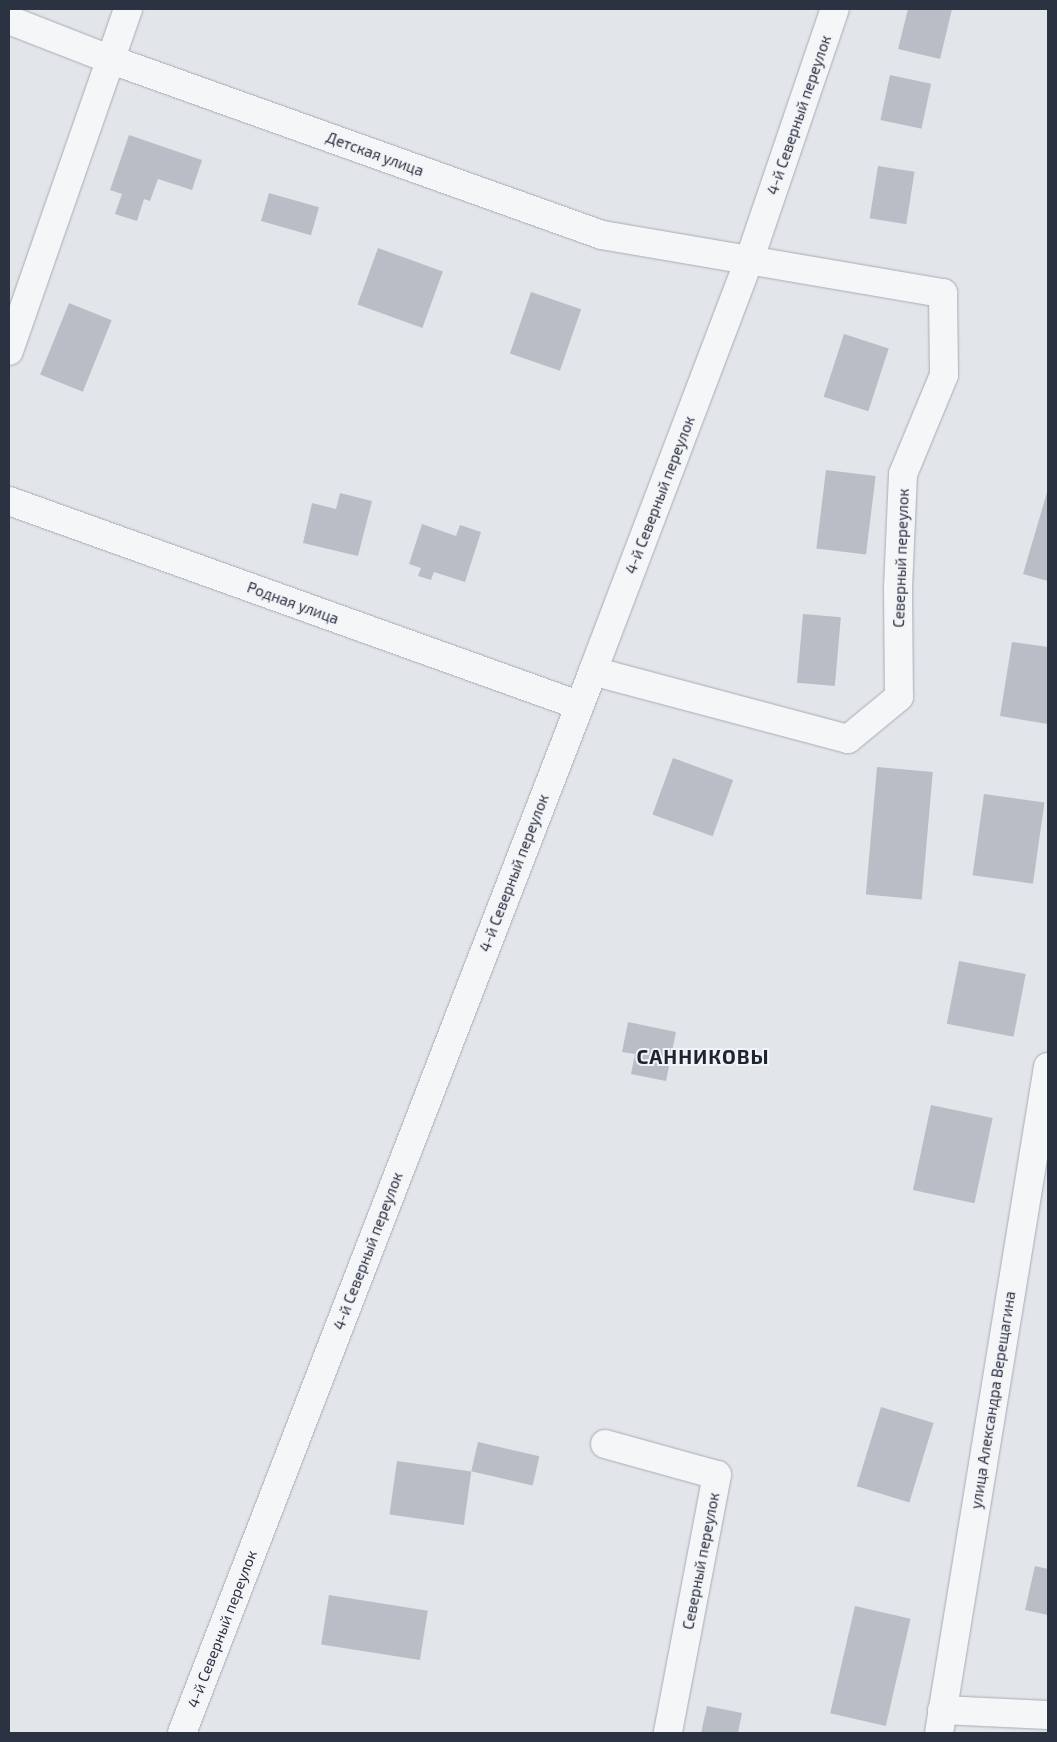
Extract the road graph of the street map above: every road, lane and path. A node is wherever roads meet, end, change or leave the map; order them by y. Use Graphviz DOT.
graph roads {
  1 [pos="128,9"];
  2 [pos="835,9"];
  3 [pos="9,20"];
  4 [pos="109,59"];
  5 [pos="749,261"];
  6 [pos="9,351"];
  7 [pos="9,501"];
  8 [pos="593,671"];
  9 [pos="578,705"];
  10 [pos="1048,1067"];
  11 [pos="605,1444"];
  12 [pos="1048,1715"];
  13 [pos="941,1722"];
  14 [pos="182,1733"];
  15 [pos="668,1733"];
  1 -- 4 [label="street"];
  2 -- 5 [label="street, 4-й Северный переулок"];
  3 -- 4 [label="street, Детская улица"];
  4 -- 5 [label="street, Детская улица"];
  4 -- 6 [label="street"];
  5 -- 8 [label="street, 4-й Северный переулок"];
  5 -- 8 [label="street, Северный переулок"];
  7 -- 9 [label="street, Родная улица"];
  8 -- 9 [label="street, 4-й Северный переулок"];
  9 -- 14 [label="street, 4-й Северный переулок"];
  10 -- 13 [label="street, улица Александра Верещагина"];
  11 -- 15 [label="street, Северный переулок"];
  12 -- 13 [label="street"];
}
